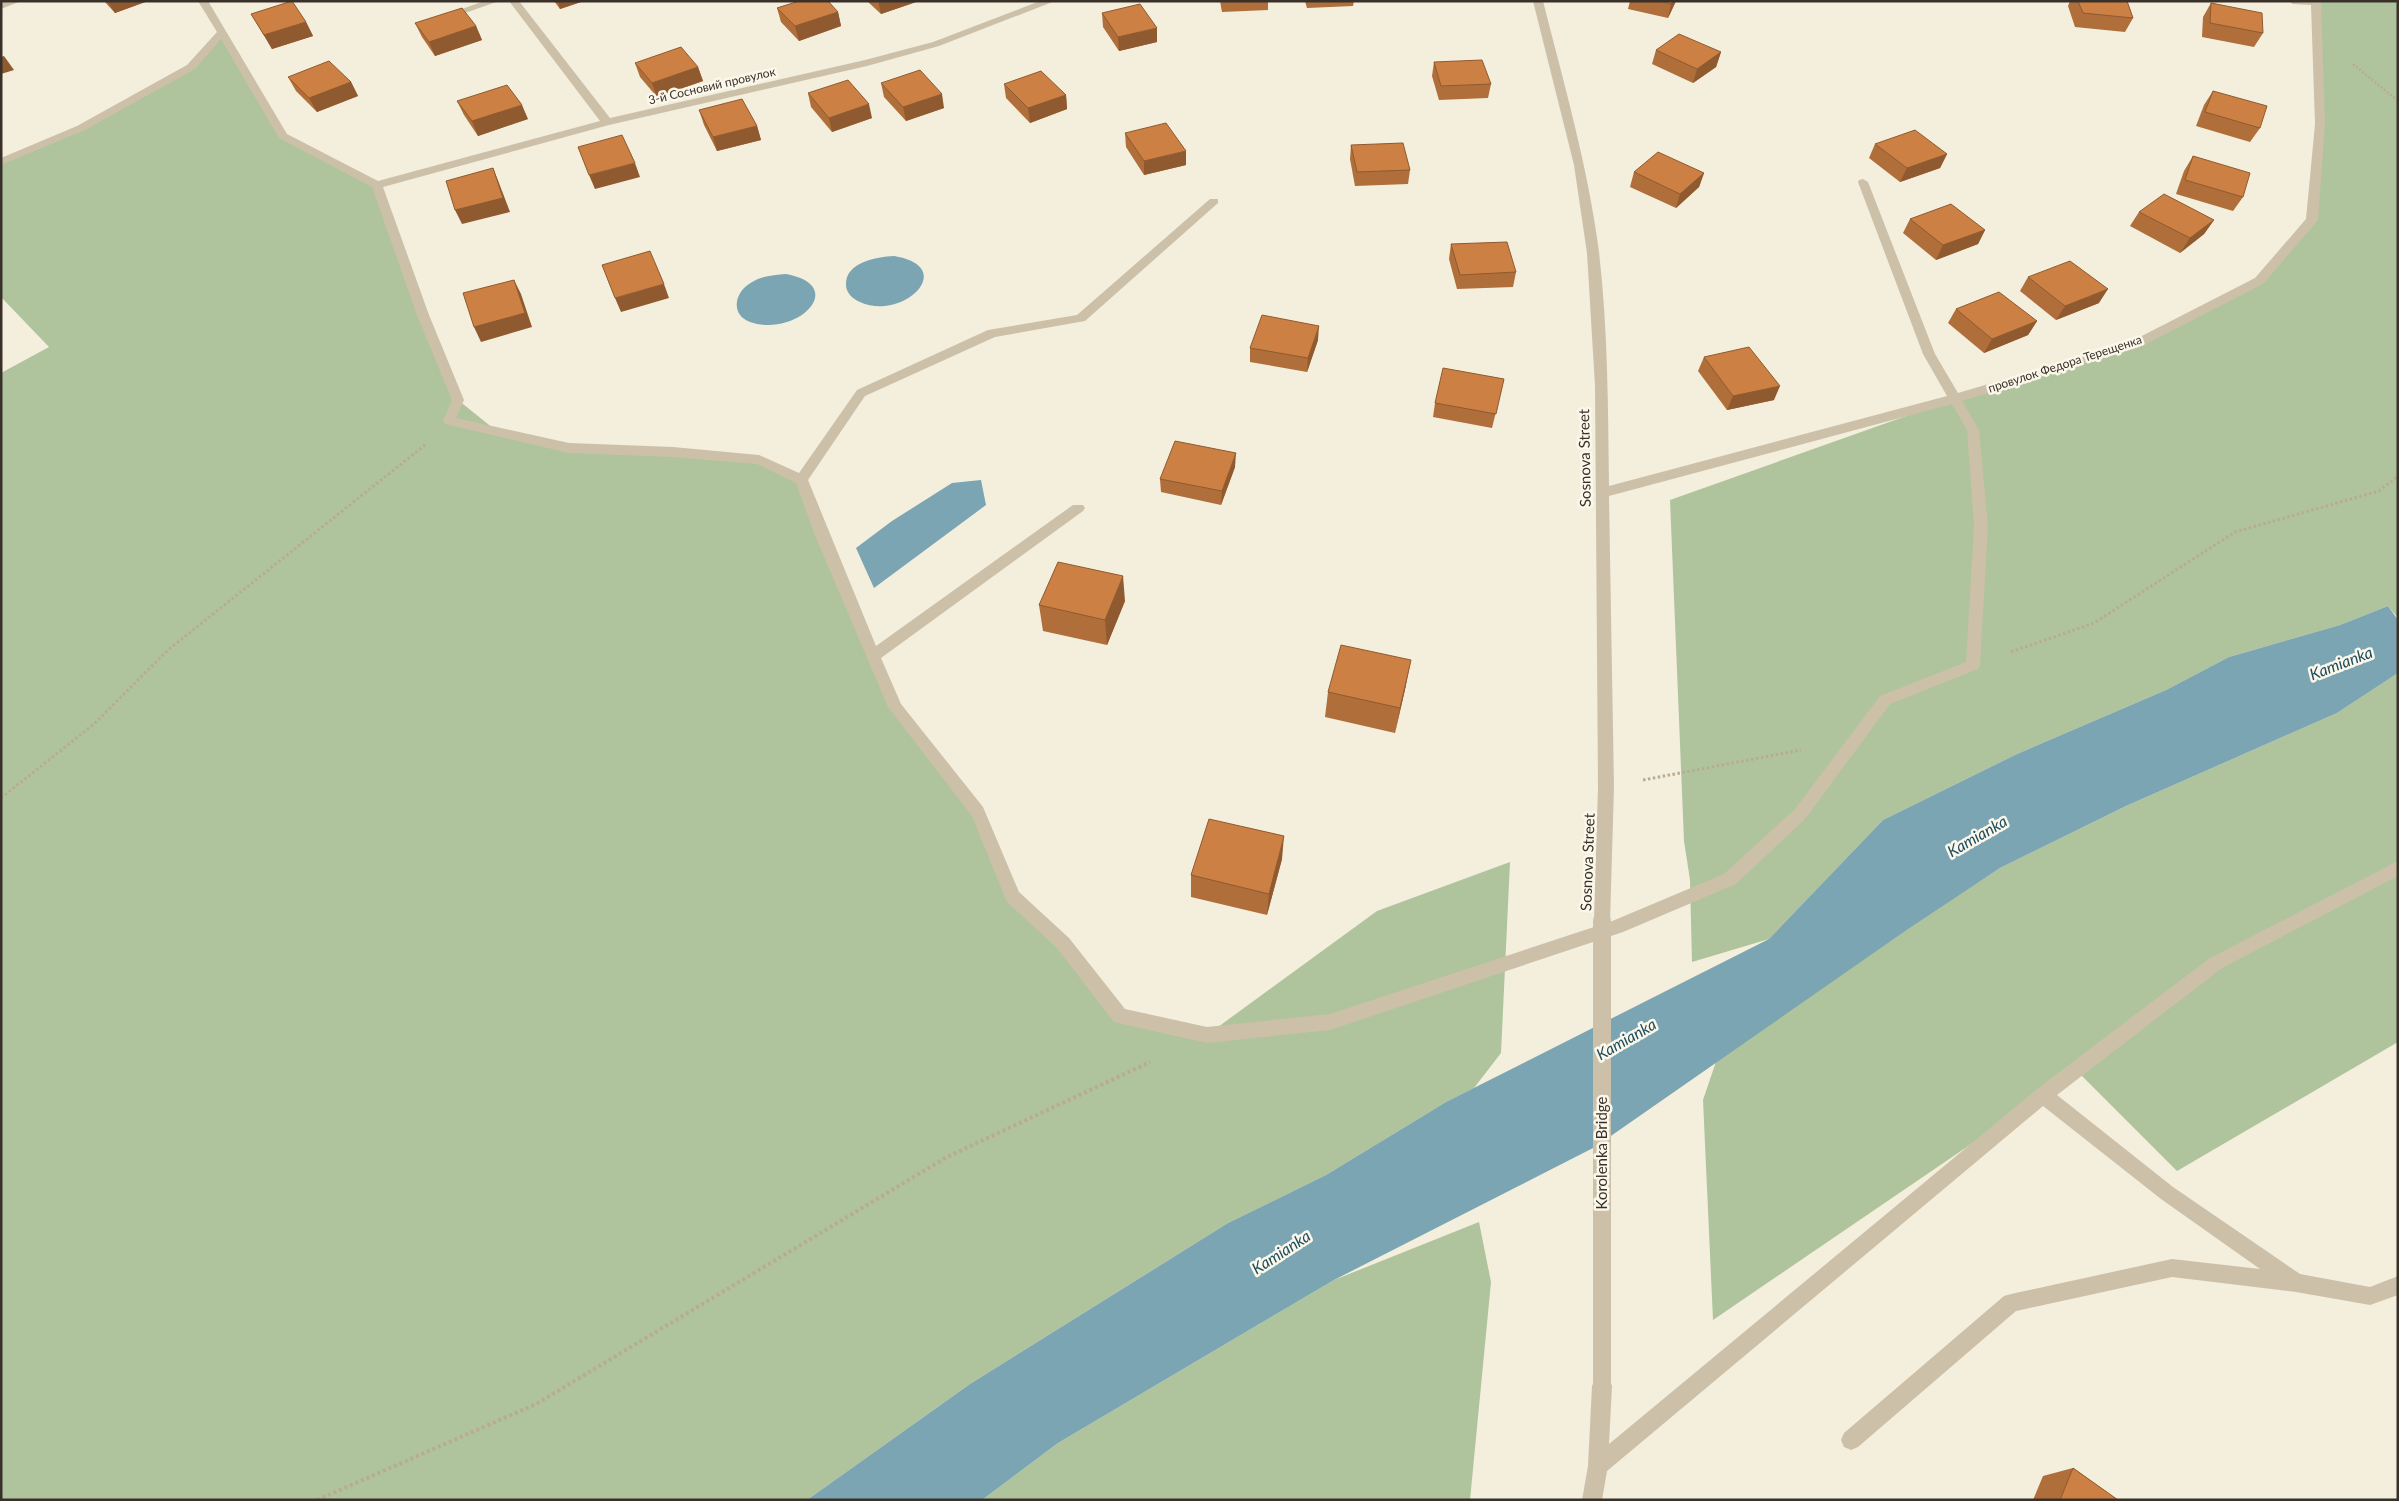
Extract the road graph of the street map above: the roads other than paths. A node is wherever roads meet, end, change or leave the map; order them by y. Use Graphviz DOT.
graph roads {
  1 [pos="16,1"];
  2 [pos="204,1"];
  3 [pos="494,1"];
  4 [pos="514,1"];
  5 [pos="1050,1"];
  6 [pos="1538,1"];
  7 [pos="2293,1"];
  8 [pos="2316,2"];
  9 [pos="1,6"];
  10 [pos="430,22"];
  11 [pos="222,32"];
  12 [pos="608,122"];
  13 [pos="1,162"];
  14 [pos="1863,182"];
  15 [pos="376,185"];
  16 [pos="1214,201"];
  17 [pos="1956,398"];
  18 [pos="801,480"];
  19 [pos="1602,493"];
  20 [pos="1078,508"];
  21 [pos="873,656"];
  22 [pos="2398,868"];
  23 [pos="1602,921"];
  24 [pos="2044,1095"];
  25 [pos="2296,1283"];
  26 [pos="2398,1285"];
  27 [pos="1852,1440"];
  28 [pos="1598,1466"];
  29 [pos="1592,1500"];
  1 -- 9 [label="street"];
  2 -- 11 [label="street"];
  3 -- 10 [label="street"];
  4 -- 12 [label="street"];
  5 -- 12 [label="street, 3-й Сосновий провулок"];
  6 -- 19 [label="street, Sosnova Street"];
  7 -- 8 [label="street"];
  8 -- 17 [label="street, провулок Федора Терещенка"];
  11 -- 13 [label="street"];
  11 -- 15 [label="street"];
  12 -- 15 [label="street, 3-й Сосновий провулок"];
  14 -- 17 [label="street"];
  15 -- 18 [label="street"];
  16 -- 18 [label="street"];
  17 -- 19 [label="street, провулок Федора Терещенка"];
  17 -- 21 [label="street"];
  18 -- 21 [label="street"];
  19 -- 23 [label="street, Sosnova Street"];
  20 -- 21 [label="street"];
  22 -- 24 [label="street"];
  23 -- 28 [label="street, Korolenka Bridge, bridge"];
  24 -- 25 [label="street"];
  24 -- 28 [label="street"];
  25 -- 26 [label="street"];
  25 -- 27 [label="street"];
  28 -- 29 [label="street, Korolenka Bridge"];
}
